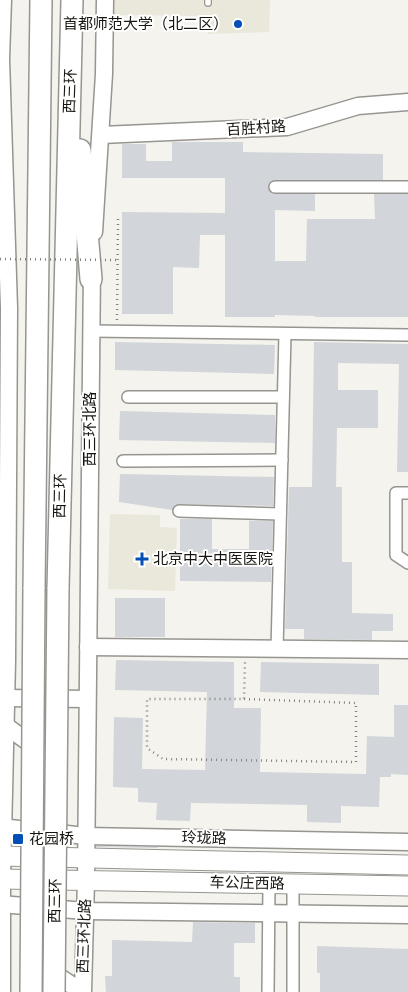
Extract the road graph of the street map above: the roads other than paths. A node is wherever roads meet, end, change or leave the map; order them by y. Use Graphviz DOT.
graph roads {
  1 [pos="41,0"];
  2 [pos="72,0"];
  3 [pos="105,0"];
  4 [pos="2,10"];
  5 [pos="71,51"];
  6 [pos="1,59"];
  7 [pos="408,102"];
  8 [pos="101,135"];
  9 [pos="275,187"];
  10 [pos="408,187"];
  11 [pos="91,279"];
  12 [pos="90,331"];
  13 [pos="285,334"];
  14 [pos="408,335"];
  15 [pos="283,396"];
  16 [pos="128,397"];
  17 [pos="282,460"];
  18 [pos="123,461"];
  19 [pos="408,493"];
  20 [pos="179,511"];
  21 [pos="280,514"];
  22 [pos="408,563"];
  23 [pos="88,647"];
  24 [pos="278,649"];
  25 [pos="408,650"];
  26 [pos="4,661"];
  27 [pos="6,698"];
  28 [pos="87,699"];
  29 [pos="6,726"];
  30 [pos="2,827"];
  31 [pos="46,832"];
  32 [pos="86,836"];
  33 [pos="408,842"];
  34 [pos="1,856"];
  35 [pos="46,857"];
  36 [pos="86,858"];
  37 [pos="408,865"];
  38 [pos="1,879"];
  39 [pos="46,879"];
  40 [pos="86,880"];
  41 [pos="269,884"];
  42 [pos="293,884"];
  43 [pos="408,886"];
  44 [pos="1,907"];
  45 [pos="85,911"];
  46 [pos="46,912"];
  47 [pos="269,913"];
  48 [pos="293,913"];
  49 [pos="408,915"];
  50 [pos="2,992"];
  51 [pos="31,992"];
  52 [pos="54,992"];
  53 [pos="82,992"];
  54 [pos="268,992"];
  55 [pos="293,992"];
  1 -- 51 [label="highway, 西三环, bridge"];
  2 -- 5 [label="highway, 西三环"];
  3 -- 8 [label="street, 西三环北路"];
  4 -- 6 [label="street"];
  5 -- 11 [label="highway"];
  5 -- 52 [label="highway, 西三环, bridge"];
  6 -- 26 [label="street"];
  7 -- 8 [label="street, 百胜村路"];
  8 -- 11 [label="street, 西三环北路"];
  9 -- 10 [label="street"];
  11 -- 12 [label="street, 西三环北路"];
  12 -- 13 [label="street"];
  12 -- 23 [label="street, 西三环北路"];
  13 -- 14 [label="street"];
  13 -- 15 [label="street"];
  15 -- 16 [label="street"];
  15 -- 17 [label="street"];
  17 -- 18 [label="street"];
  17 -- 21 [label="street"];
  19 -- 22 [label="street"];
  20 -- 21 [label="street"];
  21 -- 24 [label="street"];
  23 -- 24 [label="street"];
  23 -- 28 [label="street, 西三环北路"];
  24 -- 25 [label="street"];
  26 -- 27 [label="street"];
  27 -- 28 [label="street"];
  27 -- 29 [label="street"];
  28 -- 32 [label="street, 西三环北路"];
  29 -- 30 [label="street"];
  29 -- 31 [label="street"];
  30 -- 31 [label="street, 玲珑路"];
  30 -- 34 [label="street"];
  31 -- 32 [label="street, 玲珑路"];
  31 -- 35 [label="street"];
  32 -- 33 [label="street, 玲珑路"];
  32 -- 36 [label="street, 西三环北路"];
  34 -- 35 [label="main road, 车公庄西路"];
  34 -- 38 [label="street"];
  35 -- 36 [label="main road, 车公庄西路"];
  35 -- 39 [label="street"];
  36 -- 37 [label="main road, 车公庄西路"];
  36 -- 40 [label="street, 西三环北路"];
  38 -- 39 [label="main road, 车公庄西路"];
  38 -- 44 [label="street"];
  39 -- 40 [label="main road, 车公庄西路"];
  39 -- 46 [label="street"];
  40 -- 41 [label="main road, 车公庄西路"];
  40 -- 45 [label="street, 西三环北路"];
  41 -- 42 [label="main road, 车公庄西路"];
  41 -- 47 [label="street"];
  42 -- 43 [label="main road, 车公庄西路"];
  42 -- 48 [label="street"];
  44 -- 46 [label="street"];
  44 -- 50 [label="street"];
  45 -- 46 [label="street"];
  45 -- 47 [label="street"];
  45 -- 53 [label="street, 西三环北路"];
  46 -- 53 [label="street"];
  47 -- 48 [label="street"];
  47 -- 54 [label="street"];
  48 -- 49 [label="street"];
  48 -- 55 [label="street"];
}
